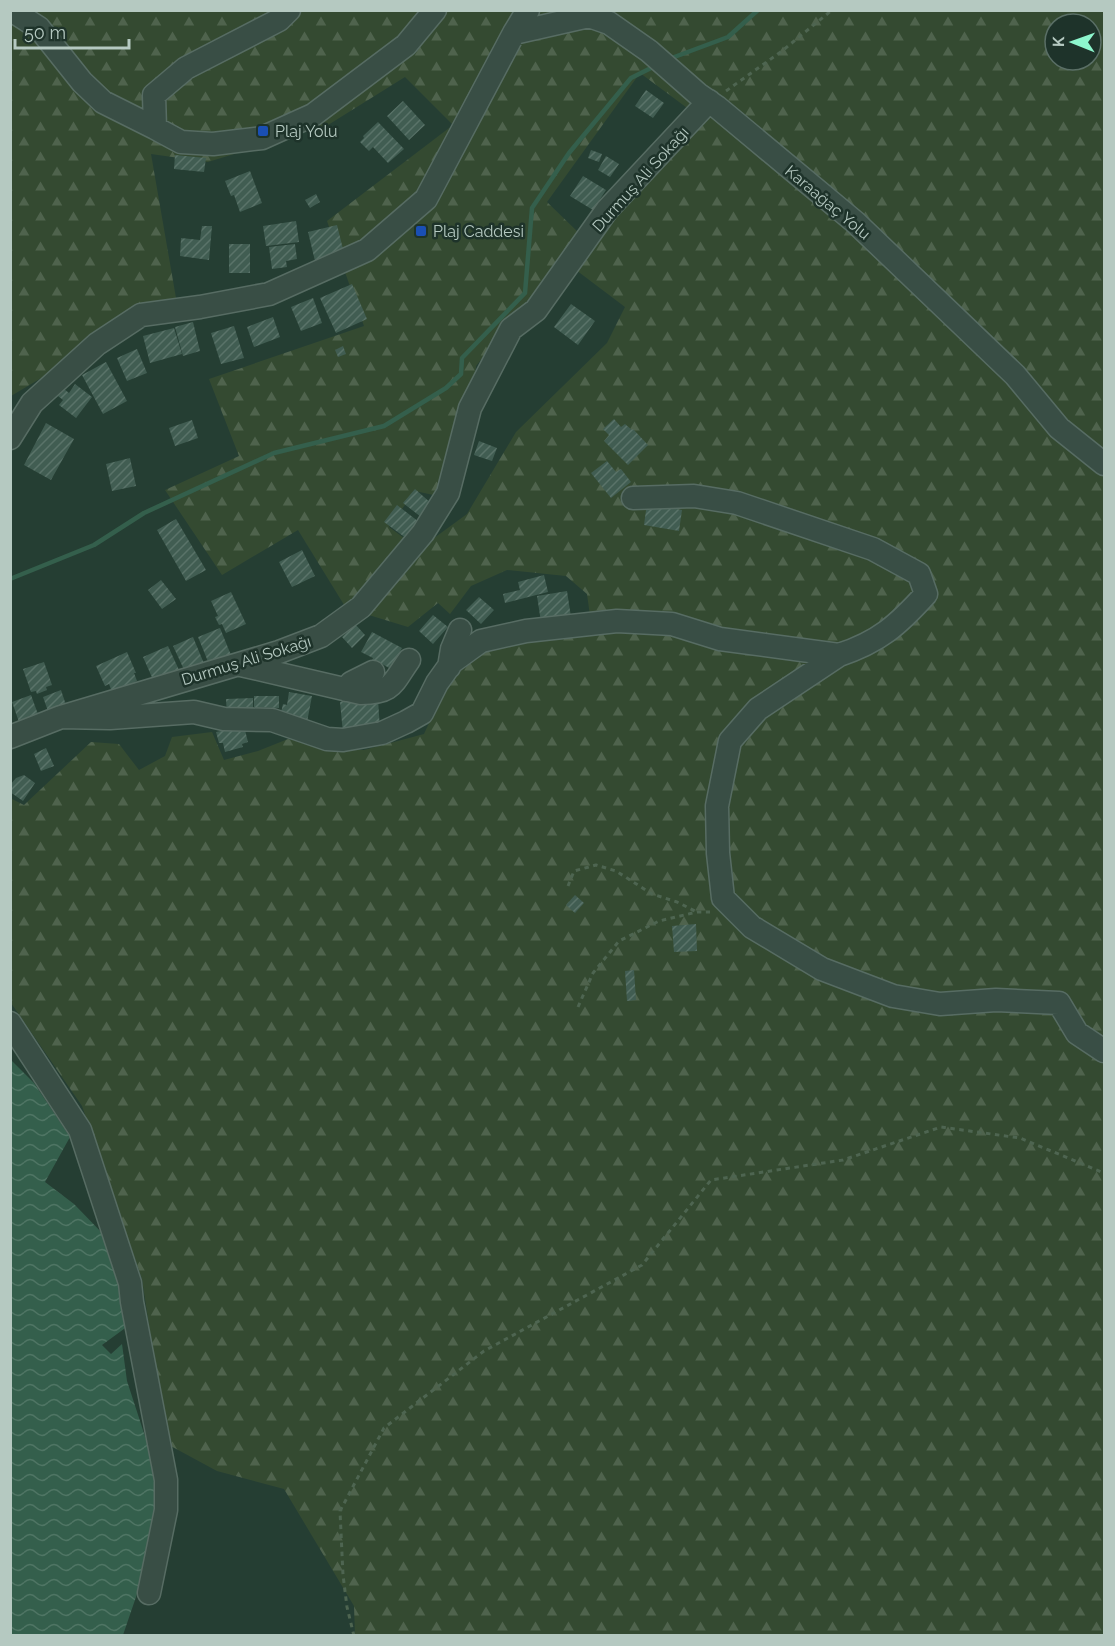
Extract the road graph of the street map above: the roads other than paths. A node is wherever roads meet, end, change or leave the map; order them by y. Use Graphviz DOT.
graph roads {
  1 [pos="11,10"];
  2 [pos="289,10"];
  3 [pos="435,10"];
  4 [pos="528,10"];
  5 [pos="514,33"];
  6 [pos="703,98"];
  7 [pos="156,128"];
  8 [pos="10,438"];
  9 [pos="1104,464"];
  10 [pos="633,498"];
  11 [pos="460,630"];
  12 [pos="839,655"];
  13 [pos="409,660"];
  14 [pos="237,664"];
  15 [pos="449,666"];
  16 [pos="373,672"];
  17 [pos="346,690"];
  18 [pos="61,717"];
  19 [pos="10,737"];
  20 [pos="10,1023"];
  21 [pos="1104,1051"];
  22 [pos="149,1593"];
  1 -- 7 [label="street"];
  2 -- 7 [label="street"];
  3 -- 7 [label="street"];
  4 -- 5 [label="street"];
  5 -- 6 [label="street, Karaağaç Yolu"];
  5 -- 8 [label="street"];
  6 -- 9 [label="street, Karaağaç Yolu"];
  6 -- 14 [label="street, Durmuş Ali Sokağı"];
  10 -- 12 [label="street"];
  11 -- 15 [label="street"];
  12 -- 15 [label="street"];
  12 -- 21 [label="street"];
  13 -- 17 [label="street"];
  14 -- 17 [label="street"];
  14 -- 18 [label="street, Durmuş Ali Sokağı"];
  15 -- 18 [label="street"];
  16 -- 17 [label="street"];
  18 -- 19 [label="street, Durmuş Ali Sokağı"];
  20 -- 22 [label="street"];
}
